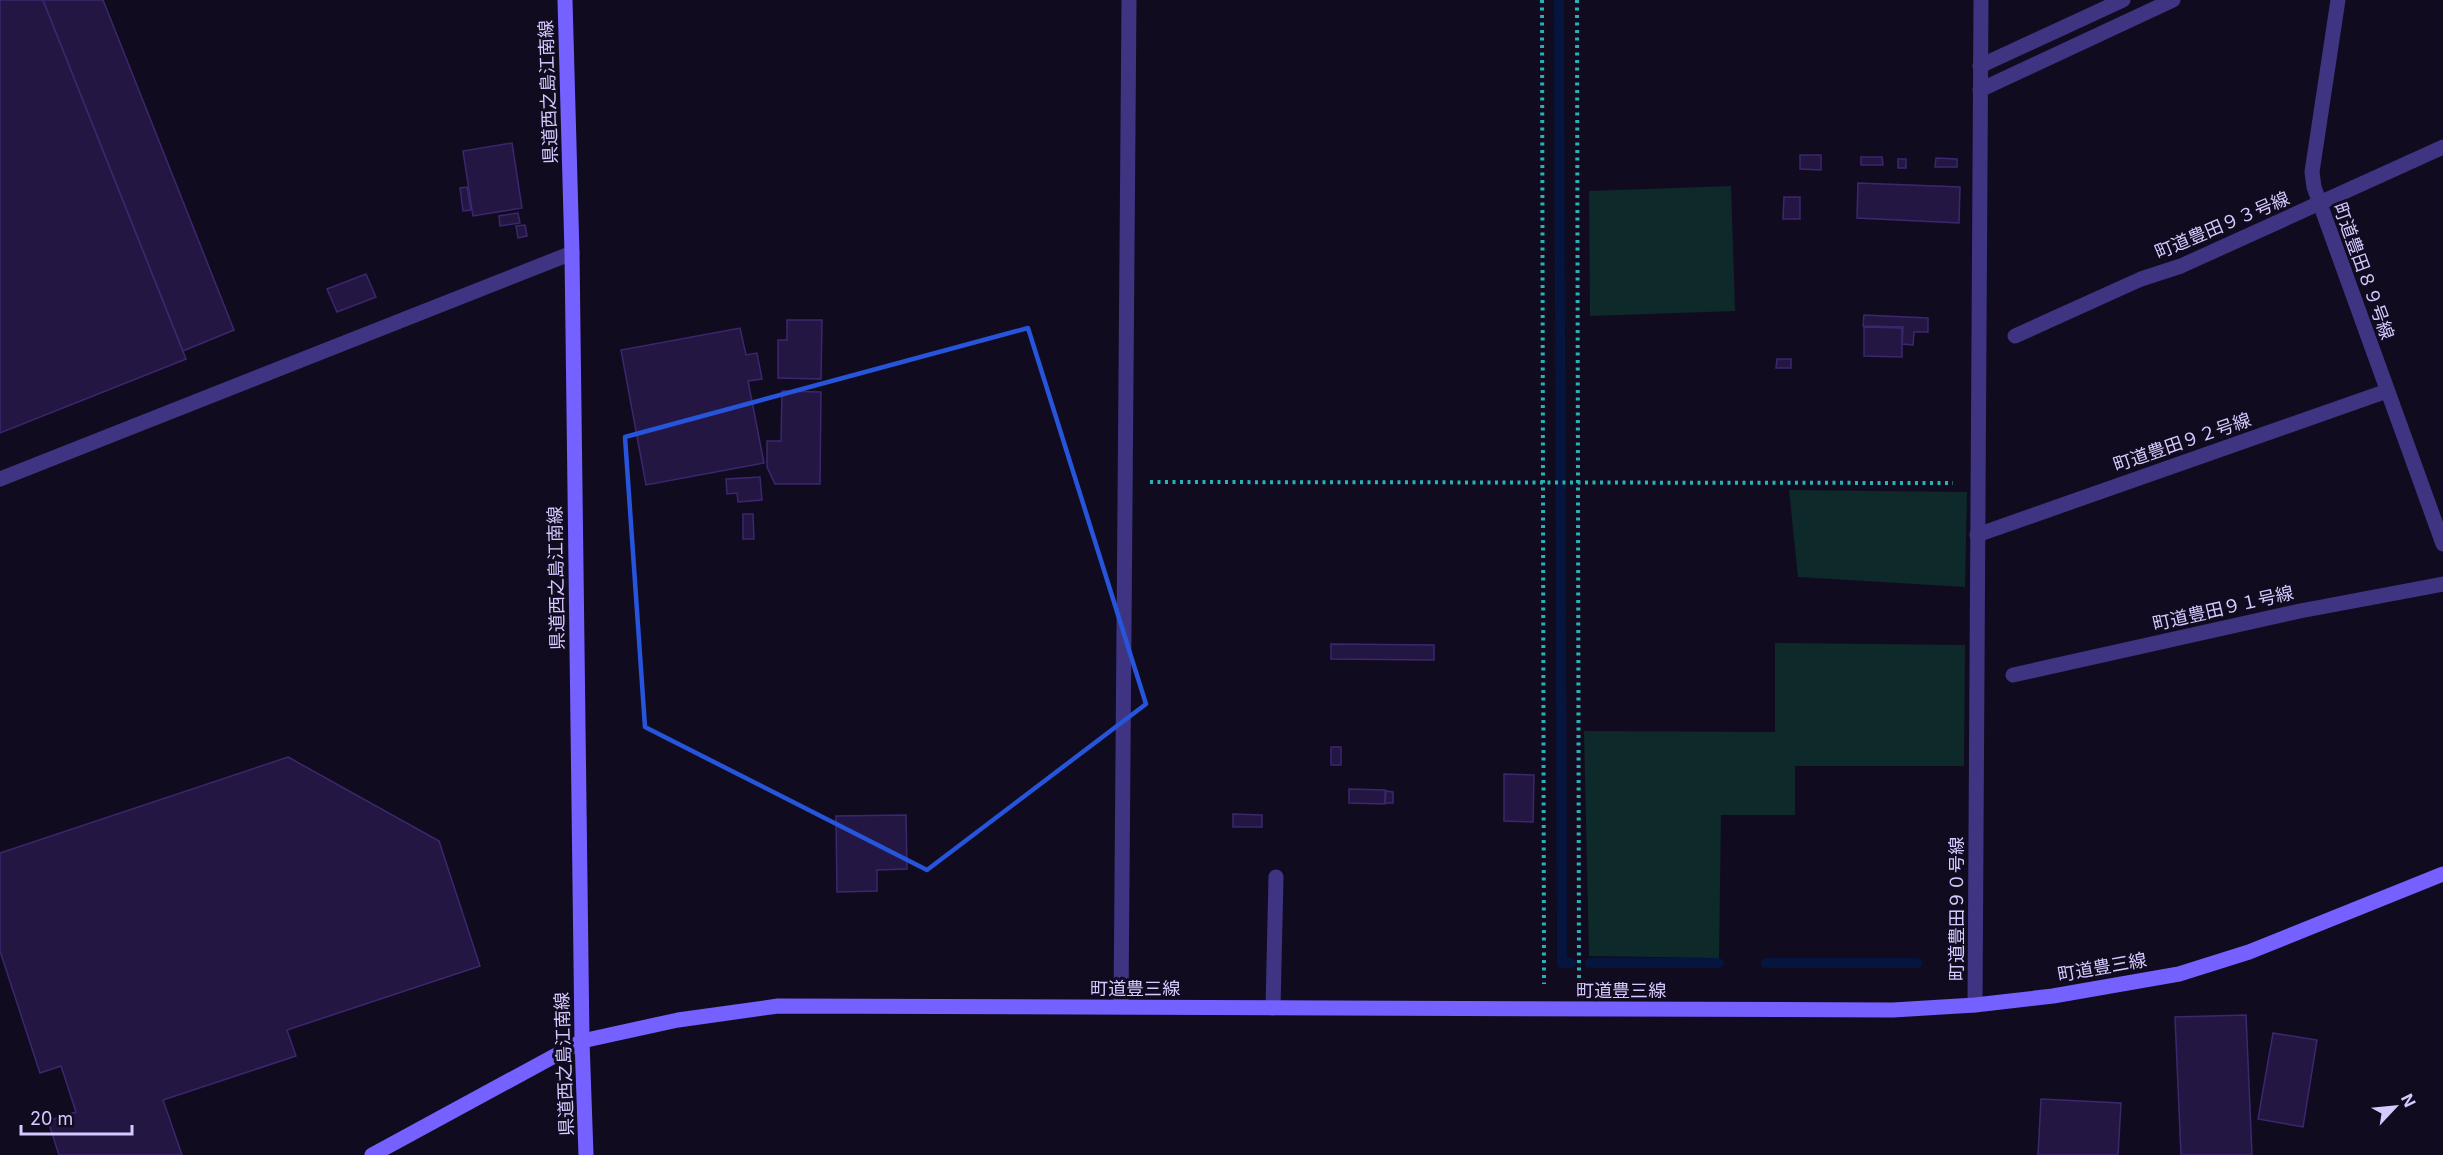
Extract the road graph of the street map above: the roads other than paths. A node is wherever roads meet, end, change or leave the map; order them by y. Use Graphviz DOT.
graph roads {
  1 [pos="565,0"];
  2 [pos="1129,0"];
  3 [pos="1981,0"];
  4 [pos="2124,0"];
  5 [pos="2173,0"];
  6 [pos="2338,0"];
  7 [pos="1980,66"];
  8 [pos="1980,90"];
  9 [pos="2443,147"];
  10 [pos="2319,204"];
  11 [pos="572,253"];
  12 [pos="2015,336"];
  13 [pos="2387,392"];
  14 [pos="0,479"];
  15 [pos="1984,533"];
  16 [pos="2443,544"];
  17 [pos="2443,584"];
  18 [pos="2013,675"];
  19 [pos="2443,874"];
  20 [pos="1276,877"];
  21 [pos="1975,1005"];
  22 [pos="1121,1007"];
  23 [pos="1273,1008"];
  24 [pos="582,1041"];
  25 [pos="372,1155"];
  26 [pos="586,1155"];
  1 -- 11 [label="street, 県道西之島江南線"];
  2 -- 22 [label="street"];
  3 -- 7 [label="street, 町道豊田９０号線"];
  4 -- 7 [label="street"];
  5 -- 8 [label="street"];
  6 -- 10 [label="street, 町道豊田８９号線"];
  7 -- 8 [label="street, 町道豊田９０号線"];
  8 -- 15 [label="street, 町道豊田９０号線"];
  9 -- 10 [label="street, 町道豊田９３号線"];
  10 -- 12 [label="street, 町道豊田９３号線"];
  10 -- 13 [label="street, 町道豊田８９号線"];
  11 -- 14 [label="street"];
  11 -- 24 [label="street, 県道西之島江南線"];
  13 -- 15 [label="street, 町道豊田９２号線"];
  13 -- 16 [label="street, 町道豊田８９号線"];
  15 -- 21 [label="street, 町道豊田９０号線"];
  17 -- 18 [label="street, 町道豊田９１号線"];
  19 -- 21 [label="street, 町道豊三線"];
  20 -- 23 [label="street"];
  21 -- 23 [label="street, 町道豊三線"];
  22 -- 23 [label="street, 町道豊三線"];
  22 -- 24 [label="street, 町道豊三線"];
  24 -- 25 [label="street, 町道豊三線"];
  24 -- 26 [label="street, 県道西之島江南線"];
}
